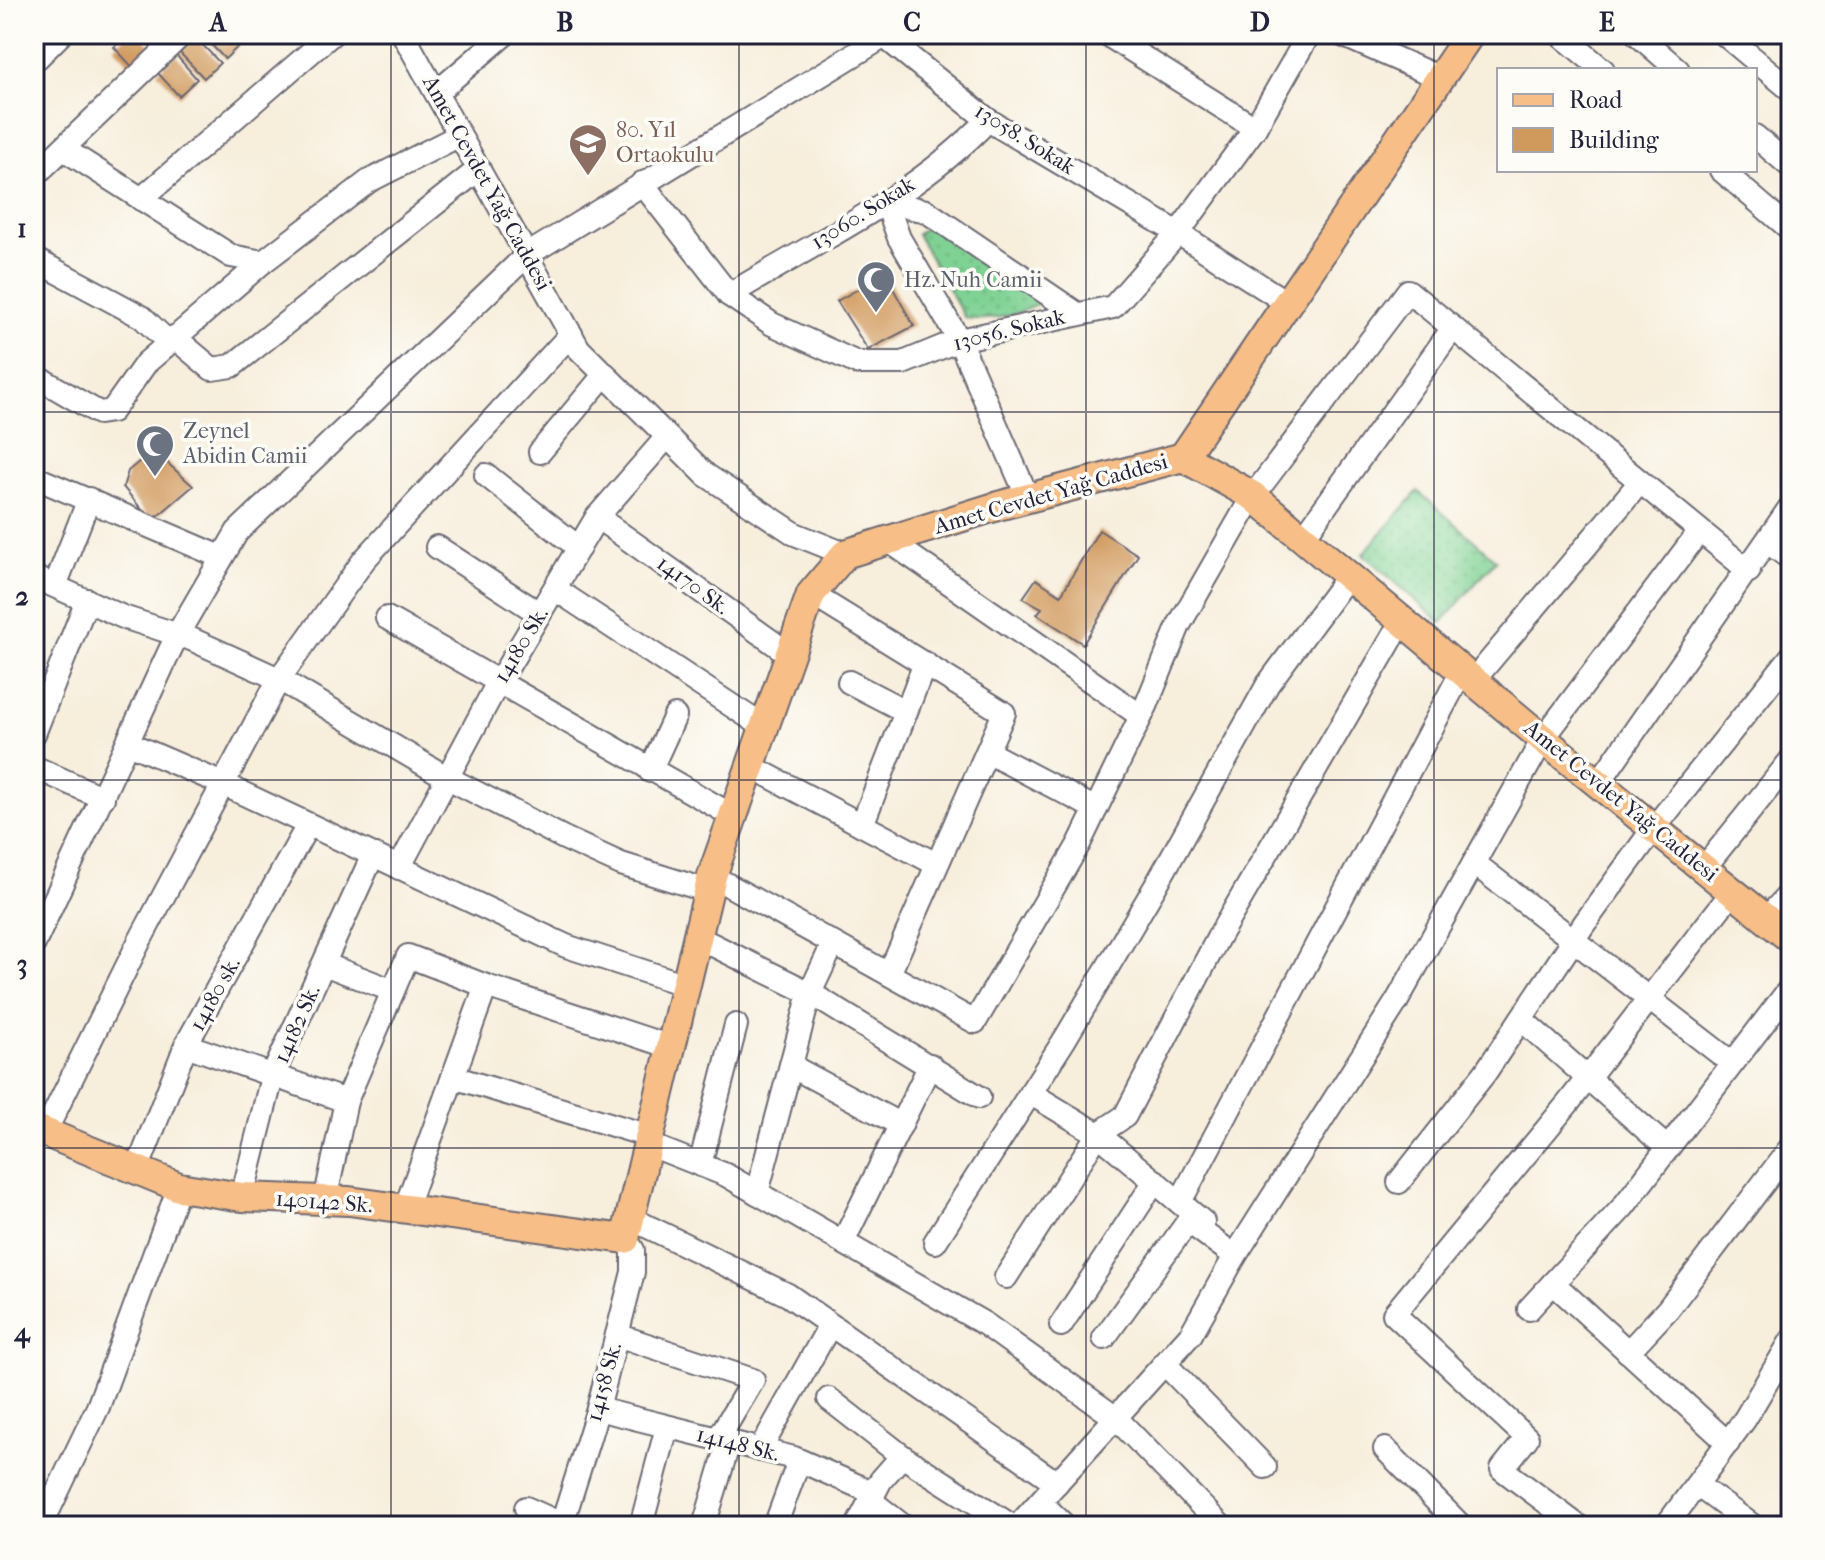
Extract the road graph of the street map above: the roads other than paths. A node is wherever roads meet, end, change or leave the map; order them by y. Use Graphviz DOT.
graph roads {
  1 [pos="61,34"];
  2 [pos="182,34"];
  3 [pos="332,34"];
  4 [pos="403,34"];
  5 [pos="505,34"];
  6 [pos="1106,34"];
  7 [pos="1309,34"];
  8 [pos="1340,34"];
  9 [pos="1470,34"];
  10 [pos="1560,34"];
  11 [pos="1637,34"];
  12 [pos="1724,34"];
  13 [pos="884,35"];
  14 [pos="34,61"];
  15 [pos="1601,68"];
  16 [pos="1676,68"];
  17 [pos="1440,78"];
  18 [pos="1791,90"];
  19 [pos="436,93"];
  20 [pos="988,120"];
  21 [pos="1255,128"];
  22 [pos="460,135"];
  23 [pos="1757,138"];
  24 [pos="65,150"];
  25 [pos="1791,167"];
  26 [pos="479,169"];
  27 [pos="1723,172"];
  28 [pos="34,176"];
  29 [pos="642,183"];
  30 [pos="141,199"];
  31 [pos="886,202"];
  32 [pos="1791,230"];
  33 [pos="1178,233"];
  34 [pos="527,255"];
  35 [pos="34,259"];
  36 [pos="263,262"];
  37 [pos="729,295"];
  38 [pos="1286,302"];
  39 [pos="1076,313"];
  40 [pos="1453,328"];
  41 [pos="571,334"];
  42 [pos="171,339"];
  43 [pos="959,340"];
  44 [pos="605,374"];
  45 [pos="34,375"];
  46 [pos="667,437"];
  47 [pos="540,452"];
  48 [pos="1183,457"];
  49 [pos="486,475"];
  50 [pos="34,477"];
  51 [pos="1640,482"];
  52 [pos="1253,496"];
  53 [pos="1028,498"];
  54 [pos="89,499"];
  55 [pos="1791,506"];
  56 [pos="597,517"];
  57 [pos="1698,533"];
  58 [pos="1303,538"];
  59 [pos="889,541"];
  60 [pos="1769,543"];
  61 [pos="437,547"];
  62 [pos="579,548"];
  63 [pos="845,554"];
  64 [pos="221,557"];
  65 [pos="1791,559"];
  66 [pos="1749,571"];
  67 [pos="1348,576"];
  68 [pos="34,577"];
  69 [pos="55,586"];
  70 [pos="555,589"];
  71 [pos="811,594"];
  72 [pos="87,600"];
  73 [pos="540,614"];
  74 [pos="387,618"];
  75 [pos="1402,621"];
  76 [pos="177,635"];
  77 [pos="789,654"];
  78 [pos="1791,657"];
  79 [pos="925,663"];
  80 [pos="1467,676"];
  81 [pos="279,679"];
  82 [pos="849,682"];
  83 [pos="498,684"];
  84 [pos="905,711"];
  85 [pos="675,716"];
  86 [pos="1141,716"];
  87 [pos="764,727"];
  88 [pos="34,734"];
  89 [pos="1543,739"];
  90 [pos="128,743"];
  91 [pos="989,753"];
  92 [pos="1791,760"];
  93 [pos="750,766"];
  94 [pos="34,767"];
  95 [pos="650,771"];
  96 [pos="446,777"];
  97 [pos="223,784"];
  98 [pos="1598,784"];
  99 [pos="103,798"];
  100 [pos="1096,809"];
  101 [pos="733,816"];
  102 [pos="308,825"];
  103 [pos="862,825"];
  104 [pos="1654,828"];
  105 [pos="372,857"];
  106 [pos="1474,863"];
  107 [pos="936,864"];
  108 [pos="399,868"];
  109 [pos="1704,868"];
  110 [pos="710,884"];
  111 [pos="1733,891"];
  112 [pos="1791,892"];
  113 [pos="42,907"];
  114 [pos="1767,918"];
  115 [pos="697,937"];
  116 [pos="1574,939"];
  117 [pos="1791,939"];
  118 [pos="34,944"];
  119 [pos="833,944"];
  120 [pos="324,964"];
  121 [pos="889,974"];
  122 [pos="686,985"];
  123 [pos="486,986"];
  124 [pos="1791,987"];
  125 [pos="391,990"];
  126 [pos="810,993"];
  127 [pos="1650,997"];
  128 [pos="1521,1019"];
  129 [pos="736,1025"];
  130 [pos="186,1045"];
  131 [pos="671,1047"];
  132 [pos="1732,1063"];
  133 [pos="930,1065"];
  134 [pos="791,1066"];
  135 [pos="272,1077"];
  136 [pos="453,1077"];
  137 [pos="1588,1077"];
  138 [pos="1030,1093"];
  139 [pos="979,1097"];
  140 [pos="346,1101"];
  141 [pos="901,1125"];
  142 [pos="40,1130"];
  143 [pos="1098,1134"];
  144 [pos="648,1140"];
  145 [pos="1791,1147"];
  146 [pos="1667,1148"];
  147 [pos="700,1165"];
  148 [pos="137,1170"];
  149 [pos="1155,1181"];
  150 [pos="1399,1182"];
  151 [pos="179,1187"];
  152 [pos="757,1193"];
  153 [pos="242,1197"];
  154 [pos="325,1201"];
  155 [pos="405,1209"];
  156 [pos="1186,1209"];
  157 [pos="627,1229"];
  158 [pos="843,1242"];
  159 [pos="935,1242"];
  160 [pos="1235,1256"];
  161 [pos="1006,1277"];
  162 [pos="1553,1283"];
  163 [pos="1529,1309"];
  164 [pos="830,1325"];
  165 [pos="1061,1325"];
  166 [pos="617,1335"];
  167 [pos="1104,1338"];
  168 [pos="1791,1341"];
  169 [pos="1628,1352"];
  170 [pos="1165,1364"];
  171 [pos="1783,1372"];
  172 [pos="829,1399"];
  173 [pos="598,1409"];
  174 [pos="1116,1418"];
  175 [pos="667,1427"];
  176 [pos="723,1441"];
  177 [pos="1728,1443"];
  178 [pos="1385,1449"];
  179 [pos="760,1450"];
  180 [pos="902,1456"];
  181 [pos="799,1461"];
  182 [pos="1265,1467"];
  183 [pos="1057,1483"];
  184 [pos="1697,1485"];
  185 [pos="872,1497"];
  186 [pos="1040,1502"];
  187 [pos="526,1508"];
  188 [pos="564,1525"];
  189 [pos="41,1526"];
  190 [pos="641,1526"];
  191 [pos="704,1526"];
  192 [pos="775,1526"];
  193 [pos="857,1526"];
  194 [pos="903,1526"];
  195 [pos="1012,1526"];
  196 [pos="1018,1526"];
  197 [pos="1065,1526"];
  198 [pos="1221,1526"];
  199 [pos="1461,1526"];
  200 [pos="1578,1526"];
  201 [pos="1666,1526"];
  202 [pos="1753,1526"];
  1 -- 14 [label="street"];
  2 -- 24 [label="street"];
  3 -- 30 [label="street"];
  4 -- 19 [label="street, Amet Cevdet Yağ Caddesi"];
  5 -- 19 [label="street"];
  6 -- 21 [label="street"];
  7 -- 21 [label="street, 13056. Sokak"];
  8 -- 17 [label="street"];
  9 -- 17 [label="main road"];
  10 -- 15 [label="street"];
  11 -- 16 [label="street"];
  12 -- 18 [label="street"];
  13 -- 20 [label="street, 13058. Sokak"];
  13 -- 29 [label="street"];
  17 -- 38 [label="main road"];
  19 -- 22 [label="street, Amet Cevdet Yağ Caddesi"];
  20 -- 31 [label="street, 13060. Sokak"];
  20 -- 33 [label="street, 13058. Sokak"];
  21 -- 33 [label="street, 13056. Sokak"];
  22 -- 26 [label="street, Amet Cevdet Yağ Caddesi"];
  22 -- 36 [label="street"];
  23 -- 25 [label="street"];
  24 -- 28 [label="street"];
  24 -- 30 [label="street"];
  26 -- 34 [label="street, Amet Cevdet Yağ Caddesi"];
  26 -- 42 [label="street"];
  27 -- 32 [label="street"];
  29 -- 34 [label="street"];
  29 -- 37 [label="street, 13056. Sokak"];
  30 -- 36 [label="street"];
  31 -- 37 [label="street, 13060. Sokak"];
  31 -- 39 [label="street"];
  31 -- 43 [label="street"];
  33 -- 38 [label="street, 13058. Sokak"];
  33 -- 39 [label="street, 13056. Sokak"];
  34 -- 41 [label="street, Amet Cevdet Yağ Caddesi"];
  34 -- 64 [label="street"];
  35 -- 42 [label="street"];
  36 -- 42 [label="street"];
  37 -- 43 [label="street, 13056. Sokak"];
  38 -- 48 [label="main road"];
  39 -- 43 [label="street, 13056. Sokak"];
  40 -- 51 [label="street"];
  40 -- 52 [label="street"];
  40 -- 58 [label="street"];
  41 -- 44 [label="street, Amet Cevdet Yağ Caddesi"];
  41 -- 81 [label="street"];
  42 -- 45 [label="street"];
  43 -- 53 [label="street"];
  44 -- 46 [label="street, Amet Cevdet Yağ Caddesi"];
  44 -- 47 [label="street"];
  46 -- 56 [label="street, 14180 Sk."];
  46 -- 63 [label="street, Amet Cevdet Yağ Caddesi"];
  48 -- 52 [label="main road, Amet Cevdet Yağ Caddesi"];
  48 -- 53 [label="main road, Amet Cevdet Yağ Caddesi"];
  49 -- 62 [label="street"];
  50 -- 54 [label="street"];
  51 -- 57 [label="street"];
  51 -- 80 [label="street"];
  52 -- 58 [label="main road, Amet Cevdet Yağ Caddesi"];
  52 -- 86 [label="street"];
  53 -- 59 [label="main road, Amet Cevdet Yağ Caddesi"];
  54 -- 64 [label="street"];
  54 -- 69 [label="street"];
  55 -- 60 [label="street"];
  56 -- 62 [label="street, 14180 Sk."];
  56 -- 77 [label="street, 14170 Sk."];
  57 -- 66 [label="street"];
  57 -- 89 [label="street"];
  58 -- 67 [label="main road, Amet Cevdet Yağ Caddesi"];
  59 -- 63 [label="main road, Amet Cevdet Yağ Caddesi"];
  59 -- 86 [label="street"];
  60 -- 65 [label="street"];
  60 -- 66 [label="street"];
  61 -- 73 [label="street"];
  62 -- 70 [label="street, 14180 Sk."];
  63 -- 71 [label="main road"];
  64 -- 76 [label="street"];
  66 -- 98 [label="street"];
  67 -- 75 [label="main road, Amet Cevdet Yağ Caddesi"];
  67 -- 138 [label="street"];
  68 -- 69 [label="street"];
  69 -- 72 [label="street"];
  70 -- 73 [label="street, 14180 Sk."];
  70 -- 87 [label="street"];
  71 -- 77 [label="main road"];
  71 -- 79 [label="street"];
  72 -- 76 [label="street"];
  72 -- 88 [label="street"];
  73 -- 83 [label="street, 14180 Sk."];
  74 -- 83 [label="street"];
  75 -- 80 [label="main road, Amet Cevdet Yağ Caddesi"];
  75 -- 143 [label="street"];
  76 -- 81 [label="street"];
  76 -- 90 [label="street"];
  77 -- 87 [label="main road"];
  78 -- 104 [label="street"];
  79 -- 84 [label="street"];
  79 -- 91 [label="street"];
  80 -- 89 [label="main road, Amet Cevdet Yağ Caddesi"];
  80 -- 156 [label="street"];
  81 -- 96 [label="street"];
  81 -- 97 [label="street"];
  82 -- 84 [label="street"];
  83 -- 95 [label="street"];
  83 -- 96 [label="street, 14180 Sk."];
  84 -- 103 [label="street"];
  85 -- 95 [label="street"];
  86 -- 100 [label="street"];
  87 -- 93 [label="main road"];
  89 -- 98 [label="main road, Amet Cevdet Yağ Caddesi"];
  89 -- 106 [label="street"];
  90 -- 97 [label="street"];
  90 -- 99 [label="street"];
  91 -- 100 [label="street"];
  91 -- 107 [label="street"];
  92 -- 109 [label="street"];
  93 -- 101 [label="main road"];
  93 -- 103 [label="street"];
  94 -- 99 [label="street"];
  95 -- 101 [label="street"];
  96 -- 108 [label="street, 14180 Sk."];
  96 -- 110 [label="street"];
  97 -- 102 [label="street"];
  97 -- 142 [label="street"];
  98 -- 104 [label="main road, Amet Cevdet Yağ Caddesi"];
  99 -- 113 [label="street"];
  100 -- 121 [label="street"];
  101 -- 110 [label="main road"];
  102 -- 105 [label="street"];
  102 -- 130 [label="street, 14180 sk."];
  103 -- 107 [label="street"];
  104 -- 109 [label="main road, Amet Cevdet Yağ Caddesi"];
  104 -- 116 [label="street"];
  105 -- 108 [label="street"];
  105 -- 120 [label="street, 14182 Sk."];
  106 -- 116 [label="street"];
  106 -- 160 [label="street"];
  107 -- 121 [label="street"];
  108 -- 122 [label="street"];
  109 -- 111 [label="main road, Amet Cevdet Yağ Caddesi"];
  110 -- 115 [label="main road"];
  110 -- 119 [label="street"];
  111 -- 114 [label="main road, Amet Cevdet Yağ Caddesi"];
  111 -- 127 [label="street"];
  112 -- 114 [label="street"];
  113 -- 118 [label="street"];
  114 -- 117 [label="main road, Amet Cevdet Yağ Caddesi"];
  115 -- 122 [label="main road"];
  115 -- 126 [label="street"];
  116 -- 127 [label="street"];
  116 -- 128 [label="street"];
  119 -- 121 [label="street"];
  119 -- 126 [label="street"];
  120 -- 125 [label="street"];
  120 -- 135 [label="street, 14182 Sk."];
  122 -- 131 [label="main road"];
  123 -- 125 [label="street"];
  123 -- 131 [label="street"];
  123 -- 136 [label="street"];
  124 -- 132 [label="street"];
  125 -- 140 [label="street"];
  126 -- 133 [label="street"];
  126 -- 134 [label="street"];
  127 -- 132 [label="street"];
  127 -- 137 [label="street"];
  128 -- 137 [label="street"];
  128 -- 150 [label="street"];
  129 -- 147 [label="street"];
  130 -- 135 [label="street"];
  130 -- 148 [label="street, 14180 sk."];
  131 -- 144 [label="main road"];
  132 -- 146 [label="street"];
  133 -- 139 [label="street"];
  133 -- 141 [label="street"];
  134 -- 141 [label="street"];
  134 -- 152 [label="street"];
  135 -- 140 [label="street"];
  135 -- 153 [label="street, 14182 Sk."];
  136 -- 144 [label="street"];
  136 -- 155 [label="street"];
  137 -- 146 [label="street"];
  137 -- 200 [label="street"];
  138 -- 143 [label="street"];
  138 -- 159 [label="street"];
  140 -- 154 [label="street"];
  141 -- 158 [label="street"];
  142 -- 148 [label="main road, 140142 Sk."];
  143 -- 149 [label="street"];
  143 -- 161 [label="street"];
  144 -- 147 [label="street"];
  144 -- 157 [label="main road"];
  145 -- 169 [label="street"];
  146 -- 162 [label="street"];
  147 -- 152 [label="street"];
  148 -- 151 [label="main road, 140142 Sk."];
  149 -- 156 [label="street"];
  149 -- 165 [label="street"];
  151 -- 153 [label="main road, 140142 Sk."];
  151 -- 189 [label="street"];
  152 -- 158 [label="street"];
  153 -- 154 [label="main road, 140142 Sk."];
  154 -- 155 [label="main road, 140142 Sk."];
  155 -- 157 [label="main road, 140142 Sk."];
  156 -- 160 [label="street"];
  156 -- 167 [label="street"];
  157 -- 164 [label="street"];
  157 -- 166 [label="street, 14158 Sk."];
  158 -- 174 [label="street"];
  160 -- 170 [label="street"];
  162 -- 163 [label="street"];
  162 -- 169 [label="street"];
  164 -- 179 [label="street"];
  164 -- 183 [label="street"];
  166 -- 173 [label="street, 14158 Sk."];
  166 -- 176 [label="street"];
  168 -- 171 [label="street"];
  169 -- 177 [label="street"];
  170 -- 174 [label="street"];
  170 -- 182 [label="street"];
  171 -- 177 [label="street"];
  172 -- 180 [label="street"];
  173 -- 175 [label="street, 14148 Sk."];
  173 -- 188 [label="street, 14158 Sk."];
  174 -- 183 [label="street"];
  174 -- 198 [label="street"];
  175 -- 176 [label="street, 14148 Sk."];
  175 -- 190 [label="street"];
  176 -- 179 [label="street, 14148 Sk."];
  176 -- 191 [label="street"];
  177 -- 184 [label="street"];
  178 -- 199 [label="street"];
  179 -- 181 [label="street, 14148 Sk."];
  180 -- 185 [label="street"];
  180 -- 195 [label="street"];
  181 -- 185 [label="street, 14148 Sk."];
  181 -- 192 [label="street"];
  183 -- 186 [label="street"];
  184 -- 201 [label="street"];
  184 -- 202 [label="street"];
  185 -- 193 [label="street"];
  185 -- 194 [label="street, 14148 Sk."];
  186 -- 196 [label="street"];
  186 -- 197 [label="street"];
  187 -- 188 [label="street"];
}
